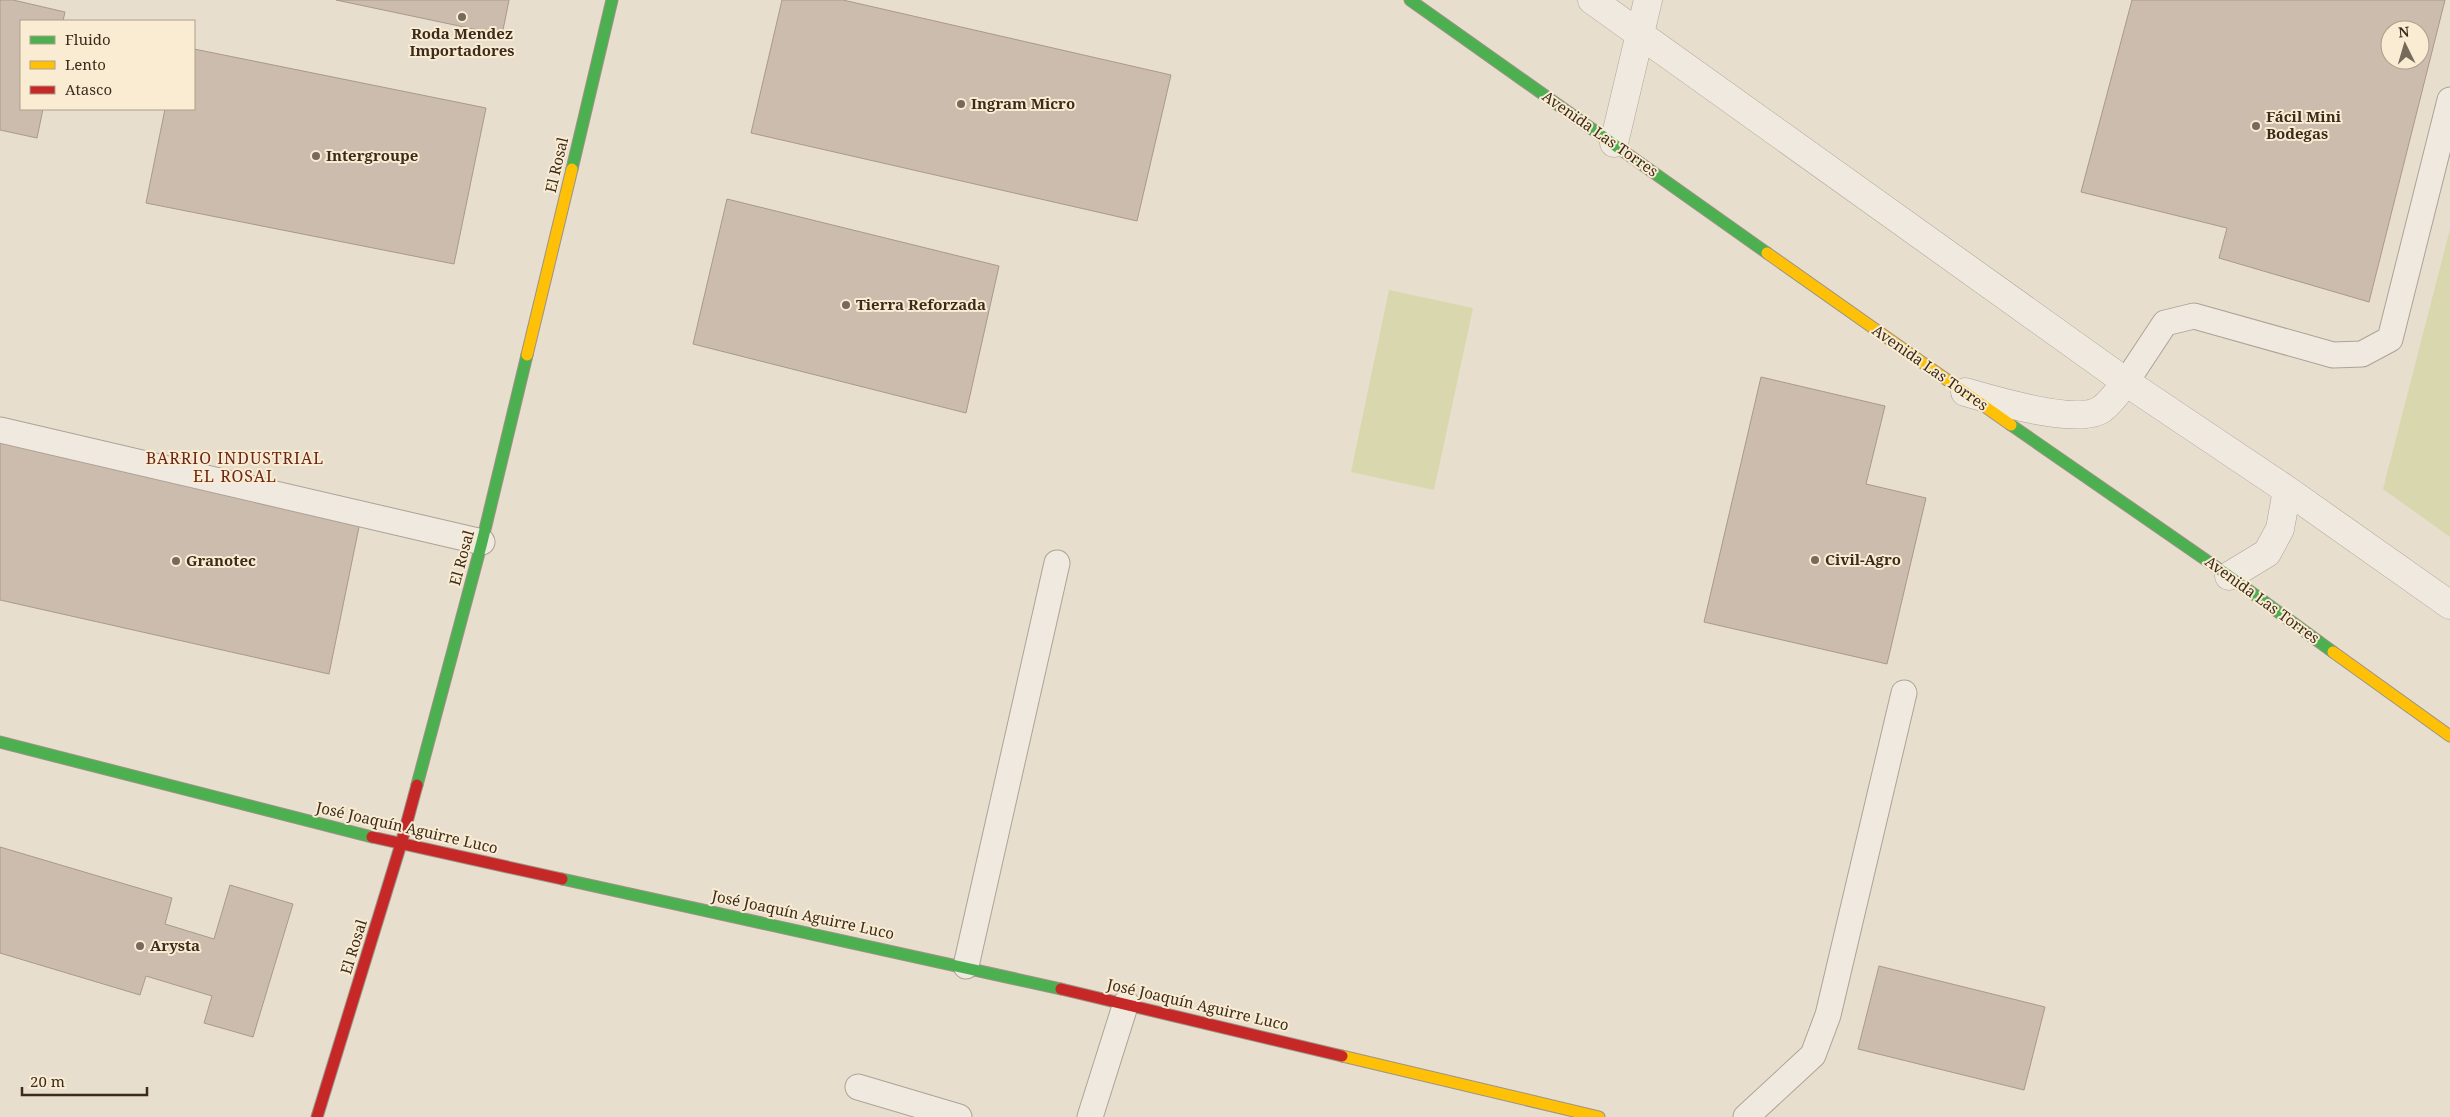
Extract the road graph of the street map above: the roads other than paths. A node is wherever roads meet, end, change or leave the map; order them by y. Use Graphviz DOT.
graph roads {
  1 [pos="612,0"];
  2 [pos="1410,0"];
  3 [pos="1592,0"];
  4 [pos="1648,0"];
  5 [pos="1640,34"];
  6 [pos="2450,100"];
  7 [pos="1614,143"];
  8 [pos="2126,382"];
  9 [pos="1963,392"];
  10 [pos="0,430"];
  11 [pos="2287,490"];
  12 [pos="482,542"];
  13 [pos="1057,562"];
  14 [pos="2229,576"];
  15 [pos="2450,605"];
  16 [pos="1904,693"];
  17 [pos="2450,736"];
  18 [pos="0,742"];
  19 [pos="401,844"];
  20 [pos="966,966"];
  21 [pos="1126,1003"];
  22 [pos="858,1087"];
  23 [pos="317,1117"];
  24 [pos="958,1117"];
  25 [pos="1090,1117"];
  26 [pos="1599,1117"];
  27 [pos="1746,1117"];
  1 -- 12 [label="street, El Rosal"];
  2 -- 7 [label="street, Avenida Las Torres"];
  3 -- 5 [label="street"];
  4 -- 5 [label="street"];
  5 -- 7 [label="street"];
  5 -- 8 [label="street"];
  6 -- 8 [label="lane"];
  7 -- 9 [label="street, Avenida Las Torres"];
  8 -- 9 [label="street"];
  8 -- 11 [label="street"];
  9 -- 14 [label="street, Avenida Las Torres"];
  10 -- 12 [label="lane"];
  11 -- 14 [label="street"];
  11 -- 15 [label="street"];
  12 -- 19 [label="street, El Rosal"];
  13 -- 20 [label="lane"];
  14 -- 17 [label="street, Avenida Las Torres"];
  16 -- 27 [label="lane"];
  18 -- 19 [label="street, José Joaquín Aguirre Luco"];
  19 -- 20 [label="street, José Joaquín Aguirre Luco"];
  19 -- 23 [label="street, El Rosal"];
  20 -- 21 [label="street, José Joaquín Aguirre Luco"];
  21 -- 25 [label="lane"];
  21 -- 26 [label="street, José Joaquín Aguirre Luco"];
  22 -- 24 [label="lane"];
}
